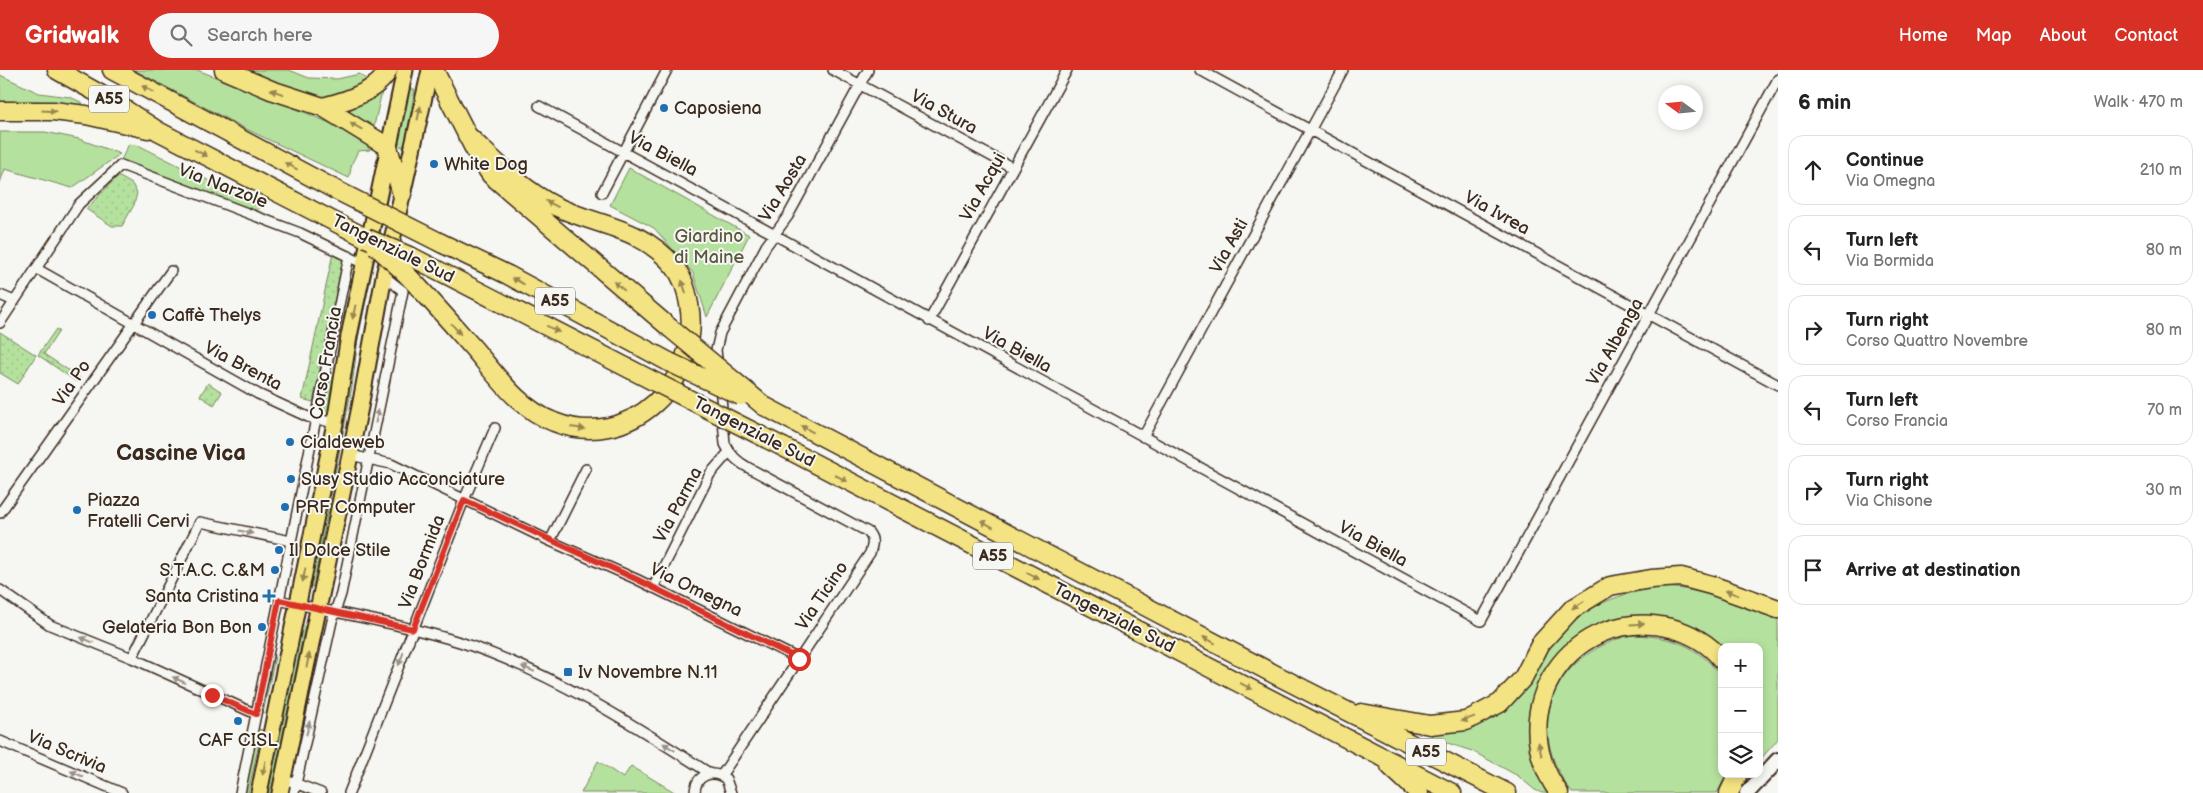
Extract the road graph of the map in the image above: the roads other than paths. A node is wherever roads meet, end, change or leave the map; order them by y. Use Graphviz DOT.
graph roads {
  1 [pos="57,70"];
  2 [pos="112,70"];
  3 [pos="388,70"];
  4 [pos="405,70"];
  5 [pos="430,70"];
  6 [pos="434,70"];
  7 [pos="667,70"];
  8 [pos="833,70"];
  9 [pos="868,70"];
  10 [pos="1067,70"];
  11 [pos="1200,70"];
  12 [pos="1343,70"];
  13 [pos="228,71"];
  14 [pos="1778,79"];
  15 [pos="860,84"];
  16 [pos="539,106"];
  17 [pos="323,107"];
  18 [pos="0,110"];
  19 [pos="1310,130"];
  20 [pos="158,131"];
  21 [pos="467,135"];
  22 [pos="388,147"];
  23 [pos="624,152"];
  24 [pos="1012,168"];
  25 [pos="602,193"];
  26 [pos="402,194"];
  27 [pos="775,234"];
  28 [pos="366,238"];
  29 [pos="349,256"];
  30 [pos="364,264"];
  31 [pos="36,269"];
  32 [pos="171,271"];
  33 [pos="384,276"];
  34 [pos="0,295"];
  35 [pos="14,301"];
  36 [pos="1649,315"];
  37 [pos="929,321"];
  38 [pos="0,323"];
  39 [pos="133,325"];
  40 [pos="366,367"];
  41 [pos="386,371"];
  42 [pos="1778,386"];
  43 [pos="764,406"];
  44 [pos="315,419"];
  45 [pos="335,423"];
  46 [pos="495,428"];
  47 [pos="1143,437"];
  48 [pos="729,452"];
  49 [pos="350,454"];
  50 [pos="368,458"];
  51 [pos="586,469"];
  52 [pos="464,500"];
  53 [pos="0,513"];
  54 [pos="291,541"];
  55 [pos="550,541"];
  56 [pos="654,588"];
  57 [pos="0,590"];
  58 [pos="279,600"];
  59 [pos="298,604"];
  60 [pos="319,609"];
  61 [pos="1778,609"];
  62 [pos="335,612"];
  63 [pos="1481,621"];
  64 [pos="413,629"];
  65 [pos="1718,656"];
  66 [pos="132,658"];
  67 [pos="799,659"];
  68 [pos="1344,710"];
  69 [pos="256,716"];
  70 [pos="273,722"];
  71 [pos="0,741"];
  72 [pos="1380,755"];
  73 [pos="1778,760"];
  74 [pos="711,774"];
  75 [pos="721,776"];
  76 [pos="1736,778"];
  77 [pos="289,780"];
  78 [pos="122,793"];
  79 [pos="240,793"];
  80 [pos="259,793"];
  81 [pos="280,793"];
  82 [pos="294,793"];
  83 [pos="321,793"];
  84 [pos="349,793"];
  85 [pos="695,793"];
  86 [pos="731,793"];
  87 [pos="1419,793"];
  88 [pos="1452,793"];
  89 [pos="1507,793"];
  90 [pos="1559,793"];
  91 [pos="1729,793"];
  92 [pos="1747,793"];
  1 -- 20 [label="highway, Tangenziale Sud / A55"];
  43 -- 2 [label="highway, Tangenziale Sud / A55, one-way, bridge"];
  3 -- 17 [label="highway"];
  4 -- 22 [label="main road, Corso Francia"];
  26 -- 5 [label="main road, one-way"];
  6 -- 21 [label="highway"];
  7 -- 23 [label="street"];
  8 -- 15 [label="street, Via Stura"];
  9 -- 15 [label="street, Via Aosta"];
  10 -- 24 [label="street, Via Acqui"];
  11 -- 19 [label="street, Via Ivrea"];
  12 -- 19 [label="street, Via Asti"];
  17 -- 13 [label="highway, one-way"];
  14 -- 36 [label="street, Via Albenga"];
  15 -- 24 [label="street, Via Stura"];
  15 -- 27 [label="street, Via Aosta"];
  16 -- 23 [label="street, Via Biella"];
  22 -- 17 [label="highway, one-way"];
  18 -- 20 [label="highway, one-way"];
  19 -- 36 [label="street, Via Ivrea"];
  19 -- 47 [label="street, Via Asti"];
  20 -- 28 [label="highway, Tangenziale Sud / A55, one-way"];
  28 -- 21 [label="highway, one-way, bridge"];
  43 -- 21 [label="highway, one-way, bridge"];
  22 -- 26 [label="highway"];
  22 -- 30 [label="main road, Corso Francia"];
  23 -- 25 [label="street"];
  23 -- 27 [label="street, Via Biella"];
  24 -- 37 [label="street, Via Acqui"];
  26 -- 33 [label="main road"];
  27 -- 37 [label="street, Via Biella"];
  27 -- 48 [label="street, Via Aosta"];
  28 -- 72 [label="highway, Tangenziale Sud / A55, one-way, bridge"];
  29 -- 30 [label="street, Via Narzole"];
  29 -- 31 [label="street, Via Narzole"];
  29 -- 44 [label="street, Corso Francia"];
  30 -- 45 [label="main road, Corso Francia, one-way"];
  31 -- 35 [label="street"];
  31 -- 39 [label="street, Via Brenta"];
  32 -- 39 [label="street, Via Po"];
  33 -- 40 [label="main road"];
  33 -- 41 [label="street"];
  34 -- 35 [label="street"];
  35 -- 38 [label="street"];
  36 -- 42 [label="street, Via Ivrea"];
  36 -- 63 [label="street, Via Albenga"];
  37 -- 47 [label="street, Via Biella"];
  39 -- 44 [label="street, Via Brenta"];
  39 -- 53 [label="street, Via Po"];
  40 -- 41 [label="street"];
  40 -- 49 [label="main road"];
  50 -- 41 [label="street, one-way"];
  68 -- 43 [label="highway, Tangenziale Sud / A55, one-way"];
  44 -- 45 [label="street, Via Brenta"];
  44 -- 54 [label="street, Corso Francia"];
  45 -- 59 [label="main road, Corso Francia, one-way"];
  46 -- 52 [label="street, Via Bormida"];
  47 -- 63 [label="street, Via Biella"];
  48 -- 56 [label="street, Via Parma"];
  48 -- 67 [label="street, Via Ticino"];
  49 -- 50 [label="street, Via Omegna"];
  49 -- 60 [label="main road"];
  50 -- 52 [label="street, Via Omegna"];
  50 -- 62 [label="street"];
  51 -- 55 [label="street"];
  52 -- 55 [label="street, Via Omegna"];
  52 -- 64 [label="street, Via Bormida"];
  54 -- 58 [label="street, Corso Francia"];
  66 -- 54 [label="street, one-way"];
  55 -- 56 [label="street, Via Omegna"];
  56 -- 67 [label="street, Via Omegna"];
  66 -- 57 [label="street, one-way"];
  58 -- 59 [label="street"];
  58 -- 69 [label="street, Corso Francia"];
  59 -- 60 [label="street"];
  59 -- 70 [label="main road, Corso Francia"];
  60 -- 62 [label="street"];
  77 -- 60 [label="main road, one-way"];
  61 -- 68 [label="highway, one-way"];
  62 -- 64 [label="street"];
  77 -- 62 [label="street, one-way"];
  74 -- 64 [label="street, one-way"];
  64 -- 84 [label="street, Via Bormida, one-way"];
  90 -- 65 [label="highway, one-way"];
  69 -- 66 [label="street, one-way"];
  67 -- 75 [label="street, Via Ticino"];
  68 -- 89 [label="highway, Tangenziale Sud / A55"];
  69 -- 70 [label="street"];
  69 -- 79 [label="street, Corso Francia"];
  70 -- 80 [label="main road, Corso Francia, one-way"];
  78 -- 71 [label="street, Via Scrivia, one-way"];
  72 -- 87 [label="highway"];
  72 -- 88 [label="highway, Tangenziale Sud / A55"];
  73 -- 92 [label="main road"];
  74 -- 75 [label="street"];
  74 -- 85 [label="street"];
  75 -- 86 [label="street"];
  76 -- 91 [label="highway"];
  77 -- 81 [label="main road"];
  77 -- 82 [label="street"];
  77 -- 83 [label="street"];
}
